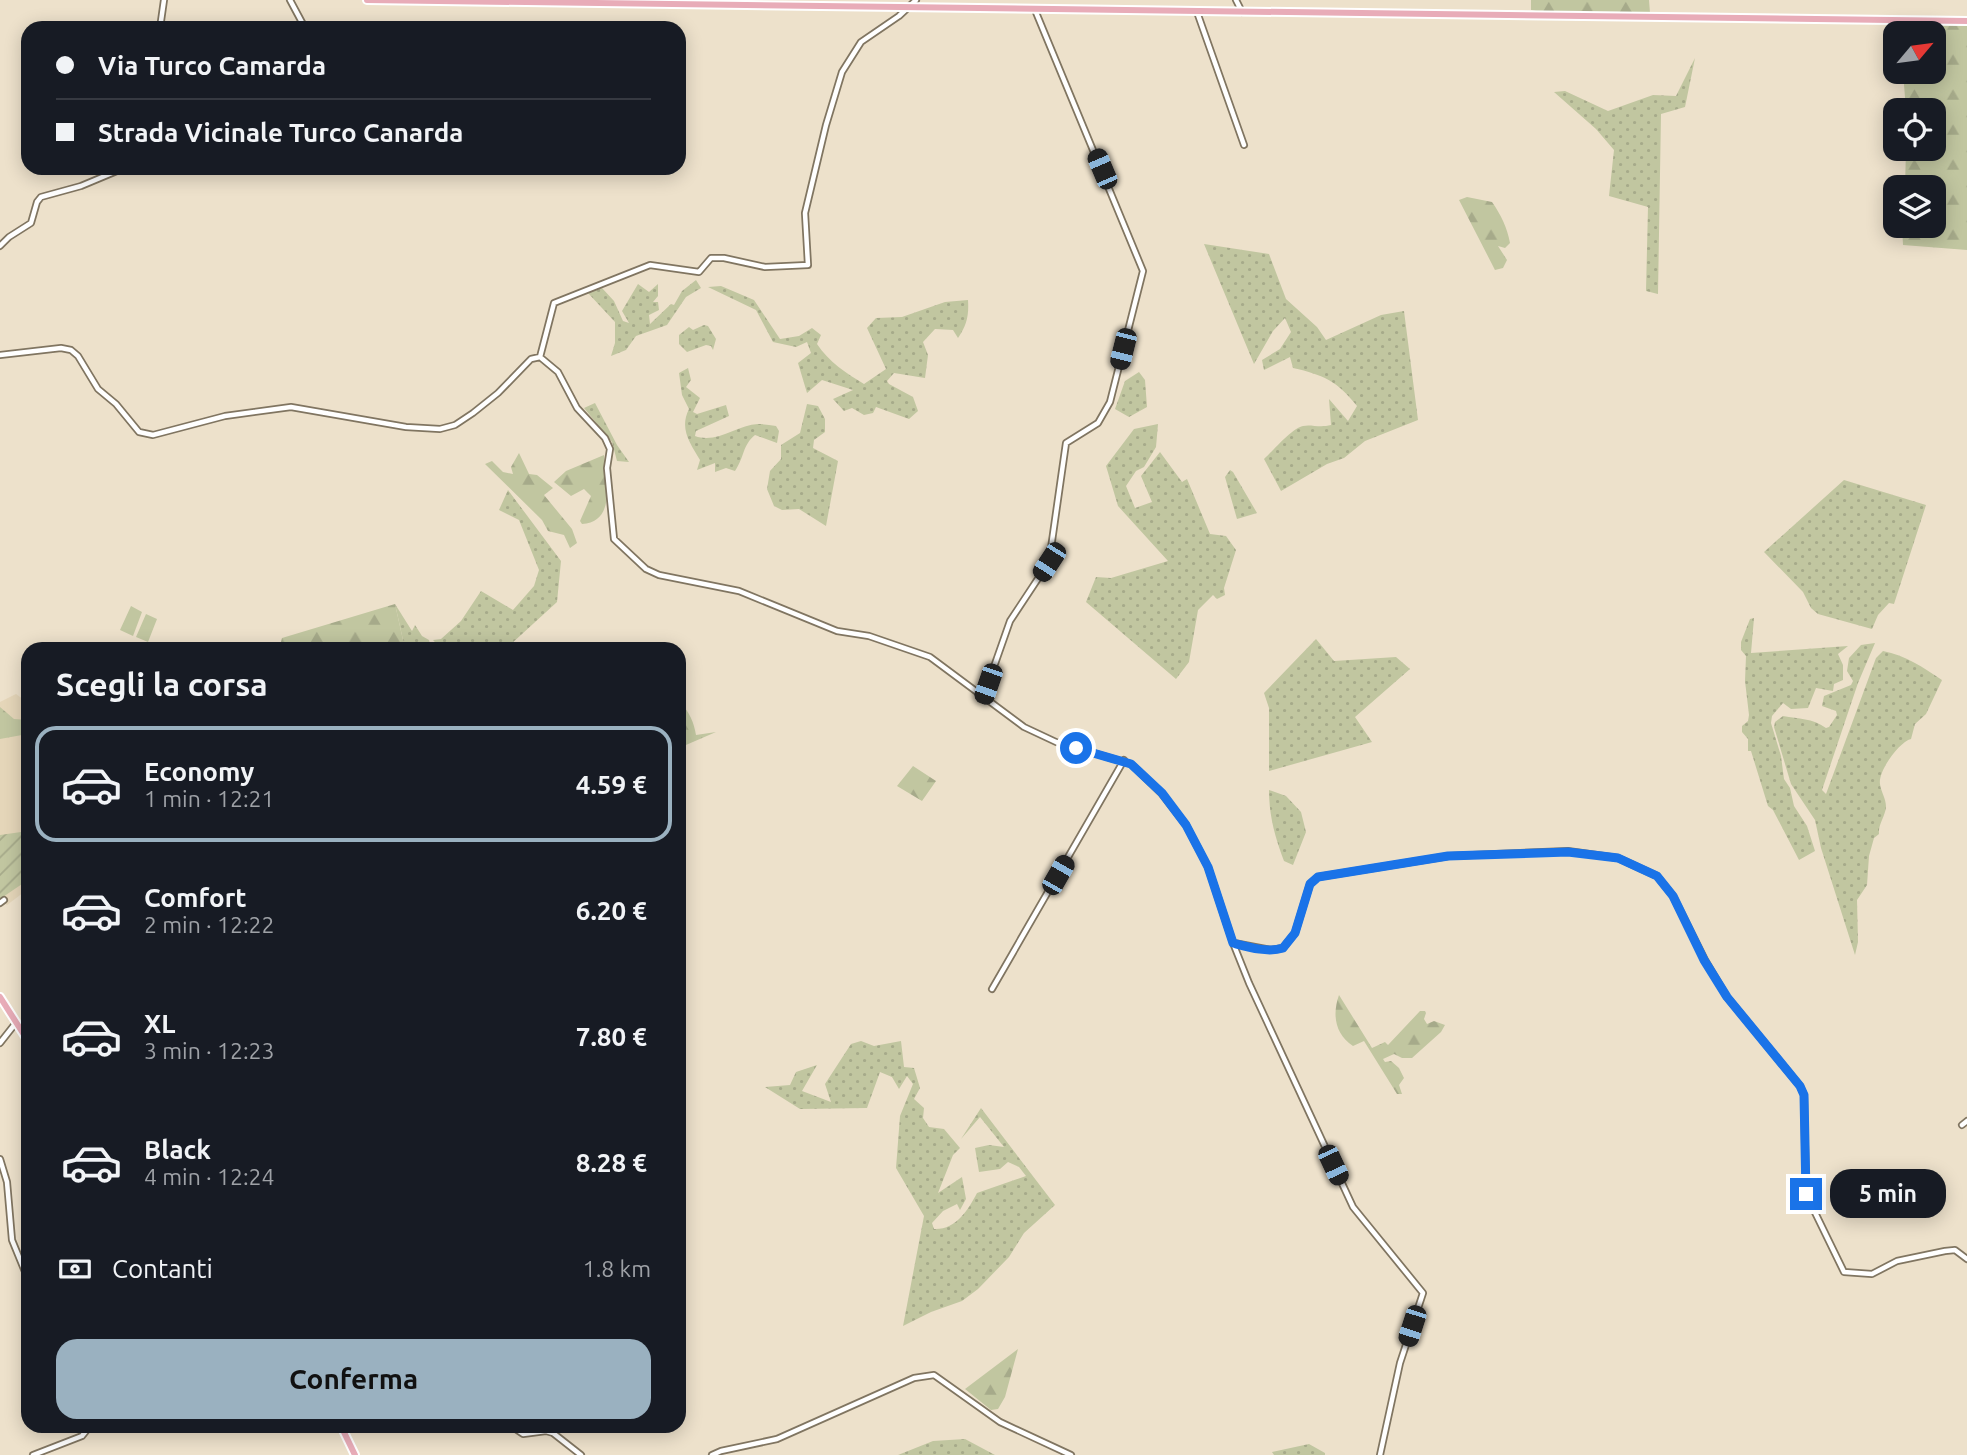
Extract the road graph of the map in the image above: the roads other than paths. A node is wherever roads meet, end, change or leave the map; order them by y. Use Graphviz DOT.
graph roads {
  1 [pos="164,0"];
  2 [pos="290,0"];
  3 [pos="367,0"];
  4 [pos="916,0"];
  5 [pos="1237,0"];
  6 [pos="908,8"];
  7 [pos="1035,10"];
  8 [pos="1197,12"];
  9 [pos="1242,12"];
  10 [pos="161,21"];
  11 [pos="301,21"];
  12 [pos="1967,21"];
  13 [pos="1244,145"];
  14 [pos="107,175"];
  15 [pos="0,246"];
  16 [pos="0,355"];
  17 [pos="540,357"];
  18 [pos="983,698"];
  19 [pos="1124,760"];
  20 [pos="1233,943"];
  21 [pos="992,989"];
  22 [pos="0,997"];
  23 [pos="2,1006"];
  24 [pos="15,1024"];
  25 [pos="21,1032"];
  26 [pos="0,1043"];
  27 [pos="1967,1121"];
  28 [pos="1962,1125"];
  29 [pos="0,1159"];
  30 [pos="1967,1259"];
  31 [pos="21,1262"];
  32 [pos="84,1433"];
  33 [pos="344,1433"];
  34 [pos="553,1433"];
  35 [pos="33,1455"];
  36 [pos="355,1455"];
  37 [pos="581,1455"];
  38 [pos="712,1455"];
  39 [pos="1071,1455"];
  40 [pos="1380,1455"];
  1 -- 10 [label="street"];
  2 -- 11 [label="street"];
  3 -- 6 [label="main road"];
  4 -- 6 [label="street"];
  5 -- 9 [label="street"];
  6 -- 7 [label="main road"];
  6 -- 17 [label="street"];
  7 -- 8 [label="main road"];
  7 -- 18 [label="street"];
  8 -- 9 [label="main road"];
  8 -- 13 [label="street"];
  9 -- 12 [label="main road"];
  14 -- 15 [label="street"];
  16 -- 17 [label="street"];
  17 -- 18 [label="street"];
  18 -- 19 [label="street"];
  19 -- 20 [label="street"];
  19 -- 21 [label="street"];
  20 -- 30 [label="street"];
  20 -- 40 [label="street"];
  22 -- 23 [label="main road"];
  23 -- 24 [label="main road"];
  24 -- 25 [label="main road"];
  24 -- 26 [label="street"];
  27 -- 28 [label="street"];
  29 -- 31 [label="street"];
  32 -- 35 [label="street"];
  33 -- 36 [label="main road"];
  34 -- 37 [label="street"];
  38 -- 39 [label="street"];
}
